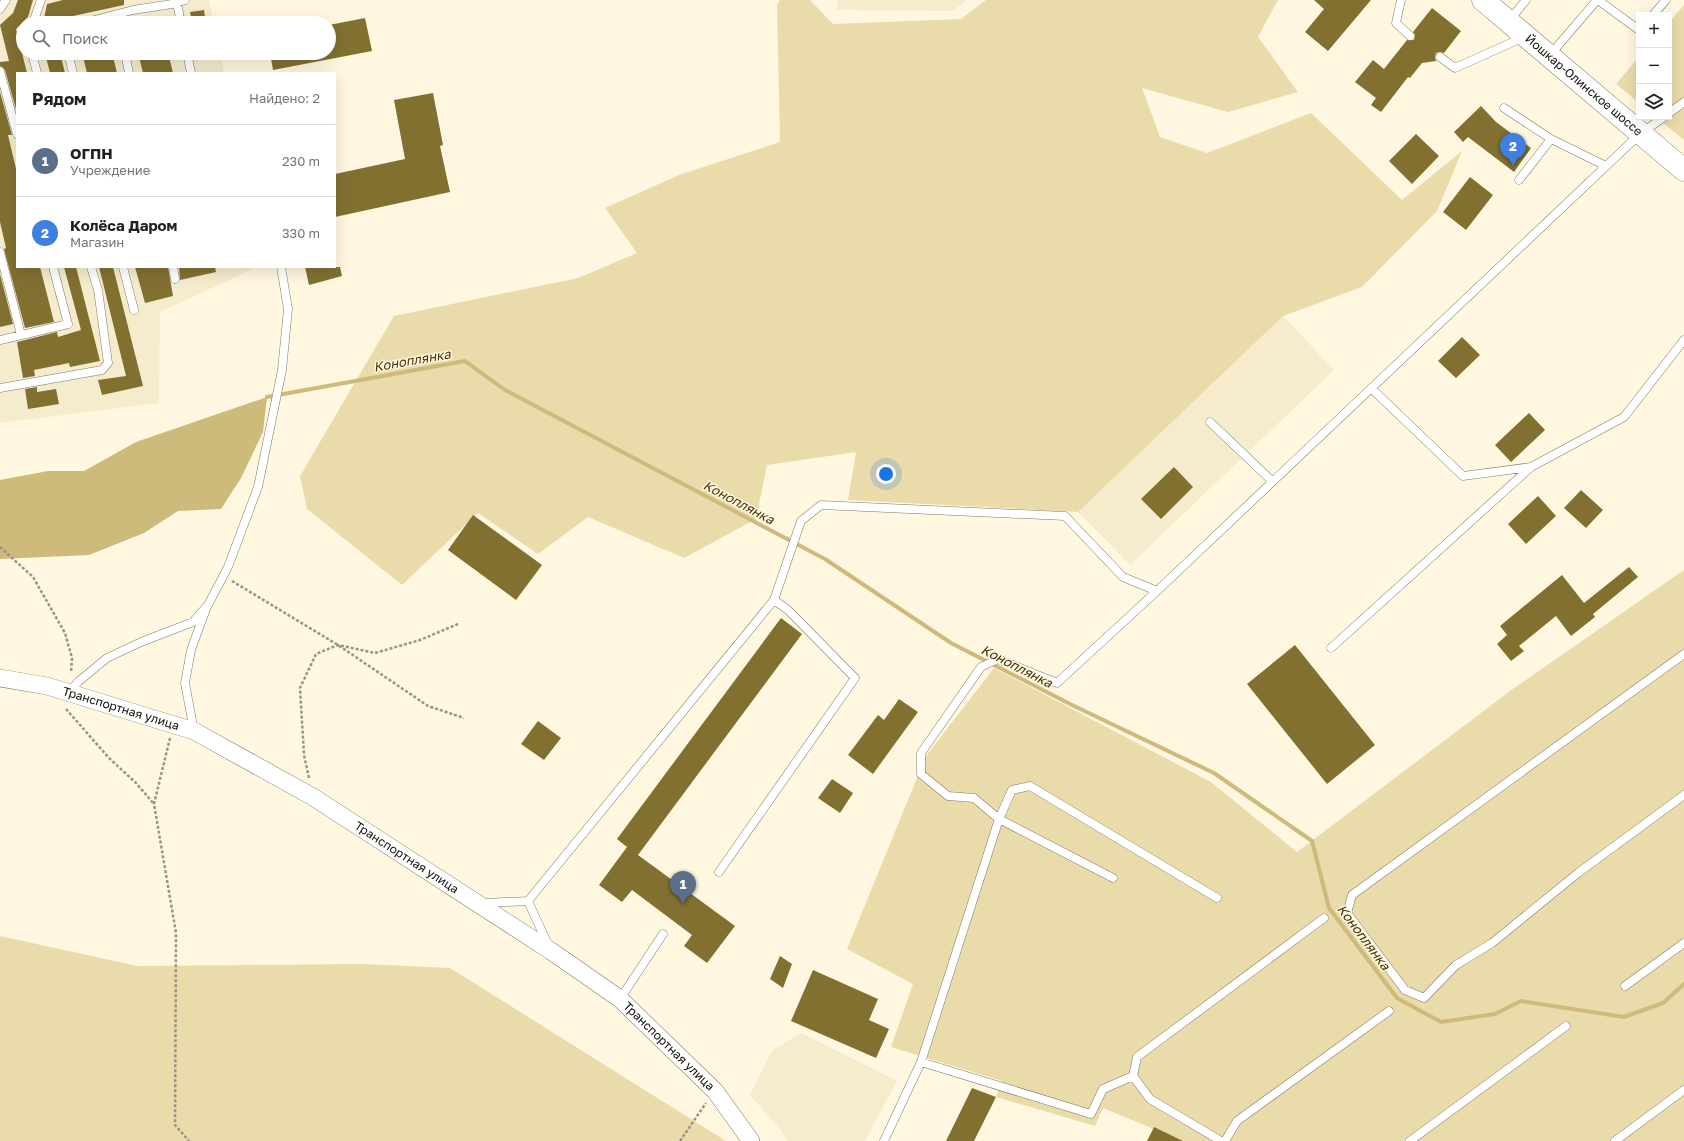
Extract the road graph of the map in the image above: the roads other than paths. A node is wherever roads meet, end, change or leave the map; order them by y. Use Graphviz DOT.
graph roads {
  1 [pos="6,0"];
  2 [pos="41,0"];
  3 [pos="185,0"];
  4 [pos="1401,0"];
  5 [pos="1483,0"];
  6 [pos="1526,0"];
  7 [pos="1598,0"];
  8 [pos="1666,0"];
  9 [pos="177,3"];
  10 [pos="0,9"];
  11 [pos="1656,12"];
  12 [pos="35,16"];
  13 [pos="122,16"];
  14 [pos="180,16"];
  15 [pos="1508,21"];
  16 [pos="1636,28"];
  17 [pos="1410,36"];
  18 [pos="1526,36"];
  19 [pos="1550,56"];
  20 [pos="1440,57"];
  21 [pos="34,60"];
  22 [pos="70,60"];
  23 [pos="126,60"];
  24 [pos="188,60"];
  25 [pos="0,71"];
  26 [pos="37,72"];
  27 [pos="73,72"];
  28 [pos="129,72"];
  29 [pos="191,72"];
  30 [pos="2,90"];
  31 [pos="1684,102"];
  32 [pos="1504,108"];
  33 [pos="1672,111"];
  34 [pos="1660,120"];
  35 [pos="16,131"];
  36 [pos="1640,134"];
  37 [pos="1551,139"];
  38 [pos="1606,166"];
  39 [pos="1684,170"];
  40 [pos="1519,180"];
  41 [pos="0,252"];
  42 [pos="53,268"];
  43 [pos="91,268"];
  44 [pos="123,268"];
  45 [pos="173,268"];
  46 [pos="281,268"];
  47 [pos="176,279"];
  48 [pos="134,310"];
  49 [pos="21,335"];
  50 [pos="0,340"];
  51 [pos="1684,340"];
  52 [pos="0,388"];
  53 [pos="1371,388"];
  54 [pos="1210,422"];
  55 [pos="1531,468"];
  56 [pos="1272,481"];
  57 [pos="1157,590"];
  58 [pos="774,600"];
  59 [pos="208,605"];
  60 [pos="1331,648"];
  61 [pos="1684,654"];
  62 [pos="0,678"];
  63 [pos="69,692"];
  64 [pos="194,731"];
  65 [pos="1684,795"];
  66 [pos="1000,819"];
  67 [pos="719,872"];
  68 [pos="1113,878"];
  69 [pos="1217,898"];
  70 [pos="528,902"];
  71 [pos="479,903"];
  72 [pos="1324,918"];
  73 [pos="663,934"];
  74 [pos="1684,943"];
  75 [pos="551,951"];
  76 [pos="1625,986"];
  77 [pos="620,998"];
  78 [pos="1389,1011"];
  79 [pos="1566,1026"];
  80 [pos="921,1062"];
  81 [pos="1134,1076"];
  82 [pos="1684,1090"];
  83 [pos="751,1141"];
  84 [pos="884,1141"];
  85 [pos="1221,1141"];
  86 [pos="1226,1141"];
  87 [pos="1410,1141"];
  88 [pos="1615,1141"];
  1 -- 10 [label="lane"];
  2 -- 12 [label="lane"];
  3 -- 9 [label="lane"];
  4 -- 17 [label="lane"];
  5 -- 15 [label="main road, Йошкар-Олинское шоссе"];
  6 -- 15 [label="lane"];
  7 -- 16 [label="lane"];
  7 -- 19 [label="lane"];
  8 -- 11 [label="lane"];
  9 -- 13 [label="lane"];
  9 -- 14 [label="lane"];
  15 -- 18 [label="main road, Йошкар-Олинское шоссе"];
  18 -- 19 [label="main road, Йошкар-Олинское шоссе"];
  18 -- 20 [label="lane"];
  19 -- 36 [label="main road, Йошкар-Олинское шоссе"];
  21 -- 26 [label="lane"];
  22 -- 27 [label="lane"];
  23 -- 28 [label="lane"];
  24 -- 29 [label="lane"];
  25 -- 30 [label="lane"];
  30 -- 35 [label="lane"];
  31 -- 33 [label="lane"];
  32 -- 37 [label="lane"];
  34 -- 36 [label="lane"];
  36 -- 38 [label="lane"];
  36 -- 39 [label="main road, Йошкар-Олинское шоссе"];
  37 -- 38 [label="lane"];
  37 -- 40 [label="lane"];
  38 -- 53 [label="lane"];
  41 -- 49 [label="lane"];
  42 -- 49 [label="lane"];
  43 -- 52 [label="lane"];
  44 -- 48 [label="lane"];
  45 -- 47 [label="lane"];
  46 -- 59 [label="lane"];
  49 -- 50 [label="lane"];
  51 -- 55 [label="lane"];
  53 -- 55 [label="lane"];
  53 -- 56 [label="lane"];
  54 -- 56 [label="lane"];
  55 -- 60 [label="lane"];
  56 -- 57 [label="lane"];
  57 -- 58 [label="lane"];
  57 -- 66 [label="lane"];
  58 -- 67 [label="lane"];
  58 -- 70 [label="lane"];
  59 -- 63 [label="lane"];
  59 -- 64 [label="lane"];
  61 -- 65 [label="lane"];
  62 -- 63 [label="street, Транспортная улица"];
  63 -- 64 [label="street, Транспортная улица"];
  64 -- 71 [label="street, Транспортная улица"];
  66 -- 68 [label="lane"];
  66 -- 69 [label="lane"];
  66 -- 80 [label="lane"];
  70 -- 71 [label="lane"];
  70 -- 75 [label="lane"];
  71 -- 75 [label="street, Транспортная улица"];
  72 -- 81 [label="lane"];
  73 -- 77 [label="lane"];
  74 -- 76 [label="lane"];
  75 -- 77 [label="street, Транспортная улица"];
  77 -- 83 [label="street, Транспортная улица"];
  78 -- 86 [label="lane"];
  79 -- 87 [label="lane"];
  80 -- 81 [label="lane"];
  80 -- 84 [label="lane"];
  81 -- 85 [label="lane"];
  82 -- 88 [label="lane"];
}
